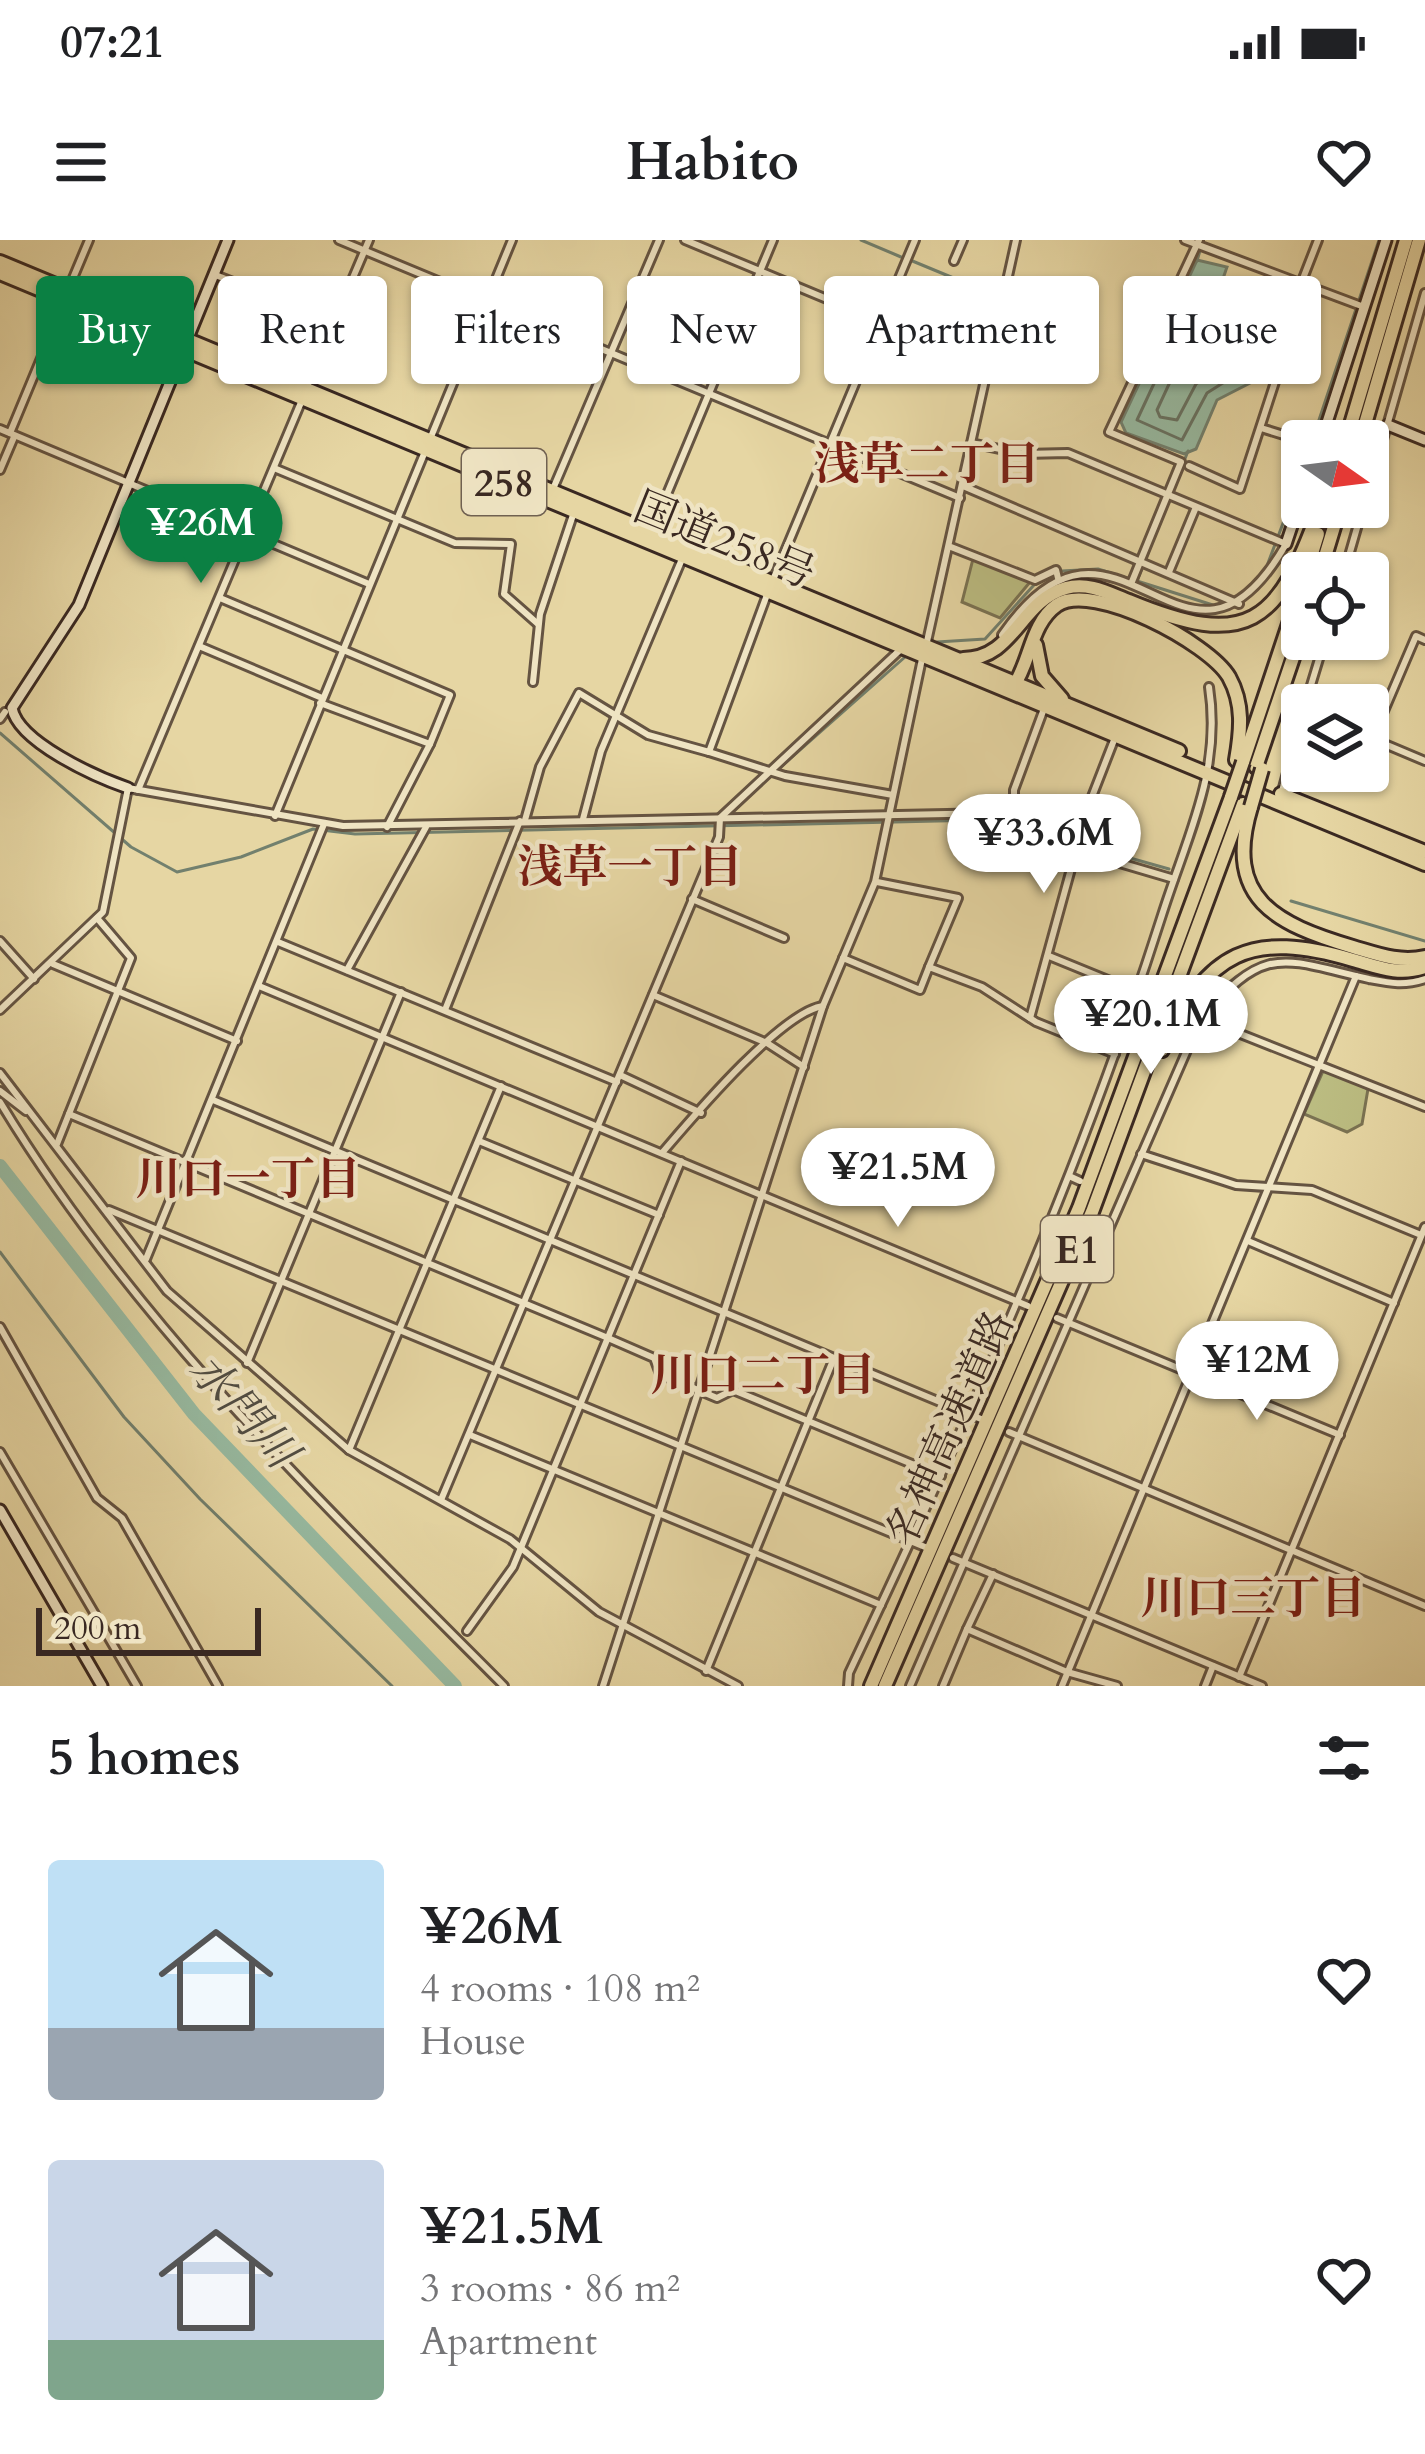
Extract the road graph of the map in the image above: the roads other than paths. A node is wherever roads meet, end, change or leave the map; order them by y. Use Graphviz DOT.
graph roads {
  1 [pos="89,240"];
  2 [pos="228,240"];
  3 [pos="339,240"];
  4 [pos="368,240"];
  5 [pos="512,240"];
  6 [pos="659,240"];
  7 [pos="685,240"];
  8 [pos="773,240"];
  9 [pos="915,240"];
  10 [pos="963,240"];
  11 [pos="1016,240"];
  12 [pos="1185,240"];
  13 [pos="1318,240"];
  14 [pos="1386,240"];
  15 [pos="1406,240"];
  16 [pos="1419,240"];
  17 [pos="1199,244"];
  18 [pos="364,250"];
  19 [pos="954,261"];
  20 [pos="0,262"];
  21 [pos="760,271"];
  22 [pos="0,273"];
  23 [pos="213,274"];
  24 [pos="75,276"];
  25 [pos="218,276"];
  26 [pos="425,276"];
  27 [pos="497,276"];
  28 [pos="900,276"];
  29 [pos="1008,276"];
  30 [pos="1287,276"];
  31 [pos="1306,276"];
  32 [pos="36,280"];
  33 [pos="36,285"];
  34 [pos="1321,289"];
  35 [pos="1425,292"];
  36 [pos="824,297"];
  37 [pos="1360,306"];
  38 [pos="1422,315"];
  39 [pos="194,324"];
  40 [pos="194,348"];
  41 [pos="603,349"];
  42 [pos="612,353"];
  43 [pos="36,374"];
  44 [pos="170,384"];
  45 [pos="452,384"];
  46 [pos="855,384"];
  47 [pos="984,384"];
  48 [pos="1273,384"];
  49 [pos="304,394"];
  50 [pos="707,394"];
  51 [pos="1327,420"];
  52 [pos="1350,420"];
  53 [pos="1366,420"];
  54 [pos="1389,422"];
  55 [pos="1389,425"];
  56 [pos="1260,427"];
  57 [pos="0,429"];
  58 [pos="1281,434"];
  59 [pos="12,435"];
  60 [pos="1425,440"];
  61 [pos="971,443"];
  62 [pos="830,444"];
  63 [pos="427,445"];
  64 [pos="1189,466"];
  65 [pos="274,467"];
  66 [pos="0,470"];
  67 [pos="129,484"];
  68 [pos="963,486"];
  69 [pos="552,493"];
  70 [pos="1170,496"];
  71 [pos="960,498"];
  72 [pos="1196,507"];
  73 [pos="574,512"];
  74 [pos="397,519"];
  75 [pos="1288,528"];
  76 [pos="1313,528"];
  77 [pos="247,532"];
  78 [pos="651,533"];
  79 [pos="1282,542"];
  80 [pos="950,546"];
  81 [pos="683,556"];
  82 [pos="1143,561"];
  83 [pos="1169,572"];
  84 [pos="1058,578"];
  85 [pos="1132,581"];
  86 [pos="369,584"];
  87 [pos="770,588"];
  88 [pos="220,598"];
  89 [pos="1236,601"];
  90 [pos="538,625"];
  91 [pos="1039,626"];
  92 [pos="1007,635"];
  93 [pos="1425,640"];
  94 [pos="199,646"];
  95 [pos="901,647"];
  96 [pos="342,649"];
  97 [pos="924,652"];
  98 [pos="1281,656"];
  99 [pos="956,659"];
  100 [pos="1292,660"];
  101 [pos="533,682"];
  102 [pos="1010,684"];
  103 [pos="1209,686"];
  104 [pos="1389,696"];
  105 [pos="321,701"];
  106 [pos="1045,706"];
  107 [pos="1072,706"];
  108 [pos="4,714"];
  109 [pos="616,717"];
  110 [pos="1116,734"];
  111 [pos="430,744"];
  112 [pos="1389,746"];
  113 [pos="709,752"];
  114 [pos="1425,761"];
  115 [pos="1249,764"];
  116 [pos="1211,769"];
  117 [pos="774,772"];
  118 [pos="132,789"];
  119 [pos="1282,792"];
  120 [pos="893,795"];
  121 [pos="1280,798"];
  122 [pos="1238,801"];
  123 [pos="274,815"];
  124 [pos="1014,817"];
  125 [pos="986,818"];
  126 [pos="583,819"];
  127 [pos="888,820"];
  128 [pos="719,823"];
  129 [pos="520,824"];
  130 [pos="387,827"];
  131 [pos="323,828"];
  132 [pos="426,830"];
  133 [pos="1079,843"];
  134 [pos="1425,852"];
  135 [pos="1425,864"];
  136 [pos="1174,879"];
  137 [pos="875,882"];
  138 [pos="692,899"];
  139 [pos="97,918"];
  140 [pos="784,938"];
  141 [pos="0,941"];
  142 [pos="278,942"];
  143 [pos="1049,956"];
  144 [pos="1425,957"];
  145 [pos="843,958"];
  146 [pos="51,963"];
  147 [pos="929,967"];
  148 [pos="1425,967"];
  149 [pos="347,970"];
  150 [pos="1356,976"];
  151 [pos="34,979"];
  152 [pos="1425,979"];
  153 [pos="260,986"];
  154 [pos="401,992"];
  155 [pos="118,993"];
  156 [pos="1137,993"];
  157 [pos="653,994"];
  158 [pos="1152,998"];
  159 [pos="824,1006"];
  160 [pos="0,1010"];
  161 [pos="445,1010"];
  162 [pos="1190,1014"];
  163 [pos="1030,1018"];
  164 [pos="1202,1018"];
  165 [pos="382,1037"];
  166 [pos="237,1041"];
  167 [pos="766,1043"];
  168 [pos="1114,1054"];
  169 [pos="1320,1064"];
  170 [pos="804,1067"];
  171 [pos="0,1073"];
  172 [pos="619,1079"];
  173 [pos="501,1086"];
  174 [pos="0,1091"];
  175 [pos="213,1100"];
  176 [pos="0,1102"];
  177 [pos="1425,1107"];
  178 [pos="701,1113"];
  179 [pos="69,1114"];
  180 [pos="32,1116"];
  181 [pos="598,1127"];
  182 [pos="478,1140"];
  183 [pos="57,1144"];
  184 [pos="334,1151"];
  185 [pos="662,1153"];
  186 [pos="1142,1154"];
  187 [pos="681,1161"];
  188 [pos="187,1163"];
  189 [pos="1069,1177"];
  190 [pos="576,1179"];
  191 [pos="1080,1181"];
  192 [pos="1269,1186"];
  193 [pos="1113,1194"];
  194 [pos="762,1196"];
  195 [pos="1123,1198"];
  196 [pos="452,1200"];
  197 [pos="109,1210"];
  198 [pos="309,1214"];
  199 [pos="659,1215"];
  200 [pos="159,1229"];
  201 [pos="1423,1231"];
  202 [pos="1247,1240"];
  203 [pos="551,1241"];
  204 [pos="145,1261"];
  205 [pos="426,1263"];
  206 [pos="635,1275"];
  207 [pos="281,1281"];
  208 [pos="1057,1298"];
  209 [pos="1018,1301"];
  210 [pos="1394,1303"];
  211 [pos="525,1304"];
  212 [pos="1028,1306"];
  213 [pos="725,1313"];
  214 [pos="1057,1318"];
  215 [pos="1068,1322"];
  216 [pos="0,1327"];
  217 [pos="399,1329"];
  218 [pos="608,1338"];
  219 [pos="834,1358"];
  220 [pos="247,1363"];
  221 [pos="497,1370"];
  222 [pos="1191,1372"];
  223 [pos="699,1391"];
  224 [pos="580,1406"];
  225 [pos="970,1414"];
  226 [pos="980,1419"];
  227 [pos="809,1422"];
  228 [pos="1009,1432"];
  229 [pos="470,1435"];
  230 [pos="1340,1435"];
  231 [pos="1020,1436"];
  232 [pos="681,1445"];
  233 [pos="350,1450"];
  234 [pos="0,1452"];
  235 [pos="554,1468"];
  236 [pos="941,1476"];
  237 [pos="783,1487"];
  238 [pos="1144,1488"];
  239 [pos="441,1500"];
  240 [pos="0,1510"];
  241 [pos="659,1513"];
  242 [pos="911,1542"];
  243 [pos="521,1547"];
  244 [pos="925,1547"];
  245 [pos="1292,1550"];
  246 [pos="755,1553"];
  247 [pos="953,1558"];
  248 [pos="966,1564"];
  249 [pos="992,1574"];
  250 [pos="881,1604"];
  251 [pos="1425,1606"];
  252 [pos="1091,1614"];
  253 [pos="622,1624"];
  254 [pos="967,1628"];
  255 [pos="467,1631"];
  256 [pos="1214,1666"];
  257 [pos="706,1671"];
  258 [pos="1067,1672"];
  259 [pos="1239,1677"];
  260 [pos="879,1684"];
  261 [pos="102,1686"];
  262 [pos="137,1686"];
  263 [pos="218,1686"];
  264 [pos="504,1686"];
  265 [pos="603,1686"];
  266 [pos="738,1686"];
  267 [pos="848,1686"];
  268 [pos="910,1686"];
  269 [pos="943,1686"];
  270 [pos="1062,1686"];
  271 [pos="1117,1686"];
  272 [pos="1205,1686"];
  273 [pos="1262,1686"];
  1 -- 24 [label="street"];
  2 -- 23 [label="street"];
  3 -- 18 [label="street"];
  4 -- 18 [label="street"];
  5 -- 27 [label="street"];
  6 -- 42 [label="street"];
  7 -- 21 [label="street"];
  8 -- 21 [label="street"];
  9 -- 28 [label="street"];
  10 -- 19 [label="street"];
  11 -- 29 [label="street"];
  12 -- 17 [label="street"];
  13 -- 31 [label="street"];
  14 -- 37 [label="street"];
  15 -- 52 [label="highway"];
  16 -- 53 [label="highway"];
  17 -- 30 [label="street"];
  17 -- 70 [label="street"];
  18 -- 26 [label="street"];
  18 -- 49 [label="street"];
  20 -- 32 [label="highway, 国道258号 / 258"];
  21 -- 36 [label="street"];
  21 -- 50 [label="street"];
  22 -- 33 [label="highway, 国道258号 / 258"];
  23 -- 25 [label="street"];
  23 -- 39 [label="street"];
  34 -- 37 [label="street"];
  35 -- 38 [label="street"];
  37 -- 51 [label="street"];
  38 -- 54 [label="street"];
  40 -- 49 [label="highway, 国道258号 / 258"];
  41 -- 42 [label="street"];
  42 -- 50 [label="street"];
  42 -- 69 [label="street"];
  43 -- 59 [label="street"];
  44 -- 67 [label="street"];
  45 -- 63 [label="street"];
  46 -- 62 [label="street"];
  47 -- 61 [label="street"];
  48 -- 56 [label="street"];
  49 -- 63 [label="highway, 国道258号 / 258"];
  49 -- 65 [label="street"];
  50 -- 62 [label="street"];
  50 -- 78 [label="street"];
  55 -- 60 [label="street"];
  56 -- 58 [label="street"];
  56 -- 64 [label="street"];
  57 -- 59 [label="street"];
  59 -- 66 [label="street"];
  59 -- 67 [label="street"];
  61 -- 68 [label="street"];
  61 -- 70 [label="street"];
  62 -- 71 [label="street"];
  62 -- 87 [label="street"];
  63 -- 69 [label="highway, 国道258号 / 258"];
  63 -- 73 [label="highway, 国道258号 / 258"];
  63 -- 74 [label="street"];
  65 -- 74 [label="street"];
  65 -- 77 [label="street"];
  67 -- 77 [label="street"];
  67 -- 108 [label="street"];
  68 -- 71 [label="street"];
  68 -- 82 [label="street"];
  69 -- 78 [label="highway, 国道258号 / 258"];
  70 -- 72 [label="street"];
  70 -- 82 [label="street"];
  71 -- 80 [label="street"];
  72 -- 79 [label="street"];
  72 -- 83 [label="street"];
  73 -- 81 [label="highway, 国道258号 / 258"];
  73 -- 90 [label="street"];
  74 -- 86 [label="street"];
  74 -- 90 [label="street"];
  75 -- 79 [label="street"];
  76 -- 92 [label="highway"];
  77 -- 86 [label="street"];
  77 -- 88 [label="street"];
  78 -- 87 [label="highway, 国道258号 / 258"];
  79 -- 89 [label="street"];
  80 -- 84 [label="street"];
  80 -- 97 [label="street"];
  81 -- 87 [label="highway, 国道258号 / 258"];
  81 -- 109 [label="street"];
  82 -- 83 [label="street"];
  82 -- 85 [label="street"];
  83 -- 89 [label="street"];
  84 -- 85 [label="street"];
  84 -- 92 [label="street"];
  85 -- 89 [label="street"];
  86 -- 96 [label="street"];
  87 -- 95 [label="highway, 国道258号 / 258"];
  87 -- 97 [label="highway, 国道258号 / 258"];
  87 -- 113 [label="street"];
  88 -- 94 [label="street"];
  88 -- 96 [label="street"];
  90 -- 101 [label="street"];
  91 -- 102 [label="highway"];
  91 -- 107 [label="highway"];
  91 -- 115 [label="highway"];
  92 -- 99 [label="highway"];
  92 -- 102 [label="highway"];
  93 -- 104 [label="street"];
  94 -- 105 [label="street"];
  94 -- 118 [label="street"];
  95 -- 97 [label="highway, 国道258号 / 258"];
  95 -- 117 [label="street"];
  96 -- 105 [label="street"];
  96 -- 111 [label="street"];
  97 -- 99 [label="highway, 国道258号 / 258"];
  97 -- 102 [label="highway, 国道258号 / 258"];
  97 -- 120 [label="street"];
  98 -- 115 [label="highway, 名神高速道路 / E1"];
  99 -- 102 [label="highway, 国道258号 / 258"];
  100 -- 115 [label="highway, 名神高速道路 / E1"];
  102 -- 106 [label="highway, 国道258号 / 258"];
  102 -- 107 [label="highway, 国道258号 / 258"];
  103 -- 116 [label="street"];
  105 -- 111 [label="street"];
  105 -- 123 [label="street"];
  106 -- 110 [label="highway, 国道258号 / 258"];
  106 -- 124 [label="street"];
  107 -- 116 [label="highway, 国道258号 / 258"];
  108 -- 118 [label="street"];
  109 -- 113 [label="street"];
  109 -- 126 [label="street"];
  109 -- 129 [label="street"];
  110 -- 116 [label="highway, 国道258号 / 258"];
  110 -- 133 [label="street"];
  111 -- 130 [label="street"];
  112 -- 114 [label="street"];
  113 -- 117 [label="street"];
  115 -- 122 [label="highway, bridge"];
  115 -- 122 [label="highway, 名神高速道路 / E1, bridge"];
  116 -- 121 [label="highway, 国道258号 / 258"];
  116 -- 136 [label="street"];
  117 -- 120 [label="street"];
  117 -- 128 [label="street"];
  118 -- 123 [label="street"];
  118 -- 139 [label="street"];
  119 -- 121 [label="street"];
  120 -- 127 [label="street"];
  121 -- 134 [label="highway, 国道258号 / 258"];
  121 -- 135 [label="highway, 国道258号 / 258"];
  122 -- 144 [label="highway"];
  122 -- 208 [label="highway, 名神高速道路 / E1"];
  122 -- 260 [label="highway, 名神高速道路 / E1"];
  123 -- 131 [label="street"];
  124 -- 125 [label="street"];
  124 -- 133 [label="street"];
  125 -- 127 [label="street"];
  125 -- 133 [label="street"];
  126 -- 128 [label="street"];
  126 -- 129 [label="street"];
  127 -- 128 [label="street"];
  127 -- 137 [label="street"];
  128 -- 138 [label="street"];
  129 -- 132 [label="street"];
  129 -- 161 [label="street"];
  130 -- 131 [label="street"];
  130 -- 132 [label="street"];
  131 -- 142 [label="street"];
  132 -- 149 [label="street"];
  133 -- 136 [label="street"];
  133 -- 143 [label="street"];
  136 -- 156 [label="street"];
  137 -- 145 [label="street"];
  137 -- 147 [label="street"];
  138 -- 140 [label="street"];
  138 -- 157 [label="street"];
  139 -- 146 [label="street"];
  139 -- 155 [label="street"];
  141 -- 151 [label="street"];
  142 -- 149 [label="street"];
  142 -- 153 [label="street"];
  143 -- 156 [label="street"];
  143 -- 163 [label="street"];
  145 -- 147 [label="street"];
  145 -- 159 [label="street"];
  146 -- 151 [label="street"];
  146 -- 155 [label="street"];
  147 -- 163 [label="street"];
  148 -- 208 [label="highway"];
  149 -- 154 [label="street"];
  150 -- 152 [label="street"];
  150 -- 164 [label="street"];
  150 -- 169 [label="street"];
  151 -- 160 [label="street"];
  153 -- 165 [label="street"];
  153 -- 166 [label="street"];
  154 -- 161 [label="street"];
  154 -- 165 [label="street"];
  155 -- 166 [label="street"];
  155 -- 179 [label="street"];
  156 -- 158 [label="street"];
  156 -- 168 [label="street"];
  157 -- 167 [label="street"];
  157 -- 172 [label="street"];
  159 -- 167 [label="street"];
  159 -- 170 [label="street"];
  161 -- 172 [label="street"];
  162 -- 164 [label="street"];
  163 -- 168 [label="street"];
  164 -- 169 [label="street"];
  164 -- 186 [label="street"];
  165 -- 173 [label="street"];
  165 -- 184 [label="street"];
  166 -- 175 [label="street"];
  167 -- 170 [label="street"];
  167 -- 178 [label="street"];
  168 -- 189 [label="street"];
  169 -- 177 [label="street"];
  169 -- 192 [label="street"];
  170 -- 194 [label="street"];
  171 -- 180 [label="street"];
  172 -- 178 [label="street"];
  172 -- 181 [label="street"];
  173 -- 181 [label="street"];
  173 -- 182 [label="street"];
  174 -- 180 [label="street"];
  175 -- 184 [label="street"];
  175 -- 188 [label="street"];
  176 -- 264 [label="street"];
  178 -- 185 [label="street"];
  179 -- 183 [label="street"];
  179 -- 188 [label="street"];
  180 -- 183 [label="street"];
  181 -- 185 [label="street"];
  181 -- 190 [label="street"];
  182 -- 190 [label="street"];
  182 -- 196 [label="street"];
  183 -- 197 [label="street"];
  184 -- 196 [label="street"];
  184 -- 198 [label="street"];
  185 -- 187 [label="street"];
  186 -- 192 [label="street"];
  186 -- 195 [label="street"];
  187 -- 194 [label="street"];
  187 -- 199 [label="street"];
  188 -- 198 [label="street"];
  188 -- 200 [label="street"];
  189 -- 191 [label="street"];
  189 -- 209 [label="street"];
  190 -- 199 [label="street"];
  190 -- 203 [label="street"];
  192 -- 201 [label="street"];
  192 -- 202 [label="street"];
  193 -- 195 [label="street"];
  194 -- 209 [label="street"];
  194 -- 213 [label="street"];
  195 -- 215 [label="street"];
  196 -- 203 [label="street"];
  196 -- 205 [label="street"];
  197 -- 200 [label="street"];
  197 -- 204 [label="street"];
  198 -- 205 [label="street"];
  198 -- 207 [label="street"];
  199 -- 206 [label="street"];
  200 -- 204 [label="street"];
  200 -- 207 [label="street"];
  201 -- 210 [label="street"];
  202 -- 210 [label="street"];
  202 -- 222 [label="street"];
  203 -- 206 [label="street"];
  203 -- 211 [label="street"];
  204 -- 220 [label="street"];
  205 -- 211 [label="street"];
  205 -- 217 [label="street"];
  206 -- 213 [label="street"];
  206 -- 218 [label="street"];
  207 -- 217 [label="street"];
  207 -- 220 [label="street"];
  208 -- 260 [label="highway, 名神高速道路 / E1"];
  209 -- 212 [label="street"];
  209 -- 225 [label="street"];
  210 -- 230 [label="street"];
  211 -- 218 [label="street"];
  211 -- 221 [label="street"];
  213 -- 219 [label="street"];
  213 -- 223 [label="street"];
  214 -- 215 [label="street"];
  215 -- 222 [label="street"];
  215 -- 231 [label="street"];
  216 -- 263 [label="street"];
  217 -- 221 [label="street"];
  217 -- 233 [label="street"];
  218 -- 223 [label="street"];
  218 -- 224 [label="street"];
  219 -- 225 [label="street"];
  219 -- 227 [label="street"];
  220 -- 233 [label="street"];
  221 -- 224 [label="street"];
  221 -- 229 [label="street"];
  222 -- 230 [label="street"];
  222 -- 238 [label="street"];
  223 -- 227 [label="street"];
  223 -- 232 [label="street"];
  224 -- 232 [label="street"];
  224 -- 235 [label="street"];
  225 -- 226 [label="street"];
  225 -- 236 [label="street"];
  227 -- 236 [label="street"];
  227 -- 237 [label="street"];
  228 -- 231 [label="street"];
  229 -- 235 [label="street"];
  229 -- 239 [label="street"];
  230 -- 245 [label="street"];
  231 -- 238 [label="street"];
  231 -- 248 [label="street"];
  232 -- 237 [label="street"];
  232 -- 241 [label="street"];
  233 -- 239 [label="street"];
  234 -- 262 [label="street"];
  235 -- 241 [label="street"];
  235 -- 243 [label="street"];
  236 -- 242 [label="street"];
  237 -- 242 [label="street"];
  237 -- 246 [label="street"];
  238 -- 245 [label="street"];
  238 -- 252 [label="street"];
  239 -- 243 [label="street"];
  240 -- 261 [label="street"];
  241 -- 246 [label="street"];
  241 -- 253 [label="street"];
  242 -- 244 [label="street"];
  242 -- 250 [label="street"];
  243 -- 253 [label="street"];
  243 -- 255 [label="street"];
  245 -- 251 [label="street"];
  245 -- 259 [label="street"];
  246 -- 250 [label="street"];
  246 -- 257 [label="street"];
  247 -- 248 [label="street"];
  248 -- 249 [label="street"];
  248 -- 268 [label="street"];
  249 -- 252 [label="street"];
  249 -- 254 [label="street"];
  250 -- 267 [label="street"];
  252 -- 256 [label="street"];
  252 -- 258 [label="street"];
  253 -- 257 [label="street"];
  253 -- 265 [label="street"];
  254 -- 258 [label="street"];
  254 -- 269 [label="street"];
  256 -- 259 [label="street"];
  256 -- 272 [label="street"];
  257 -- 266 [label="street"];
  258 -- 270 [label="street"];
  258 -- 271 [label="street"];
  259 -- 273 [label="street"];
}
